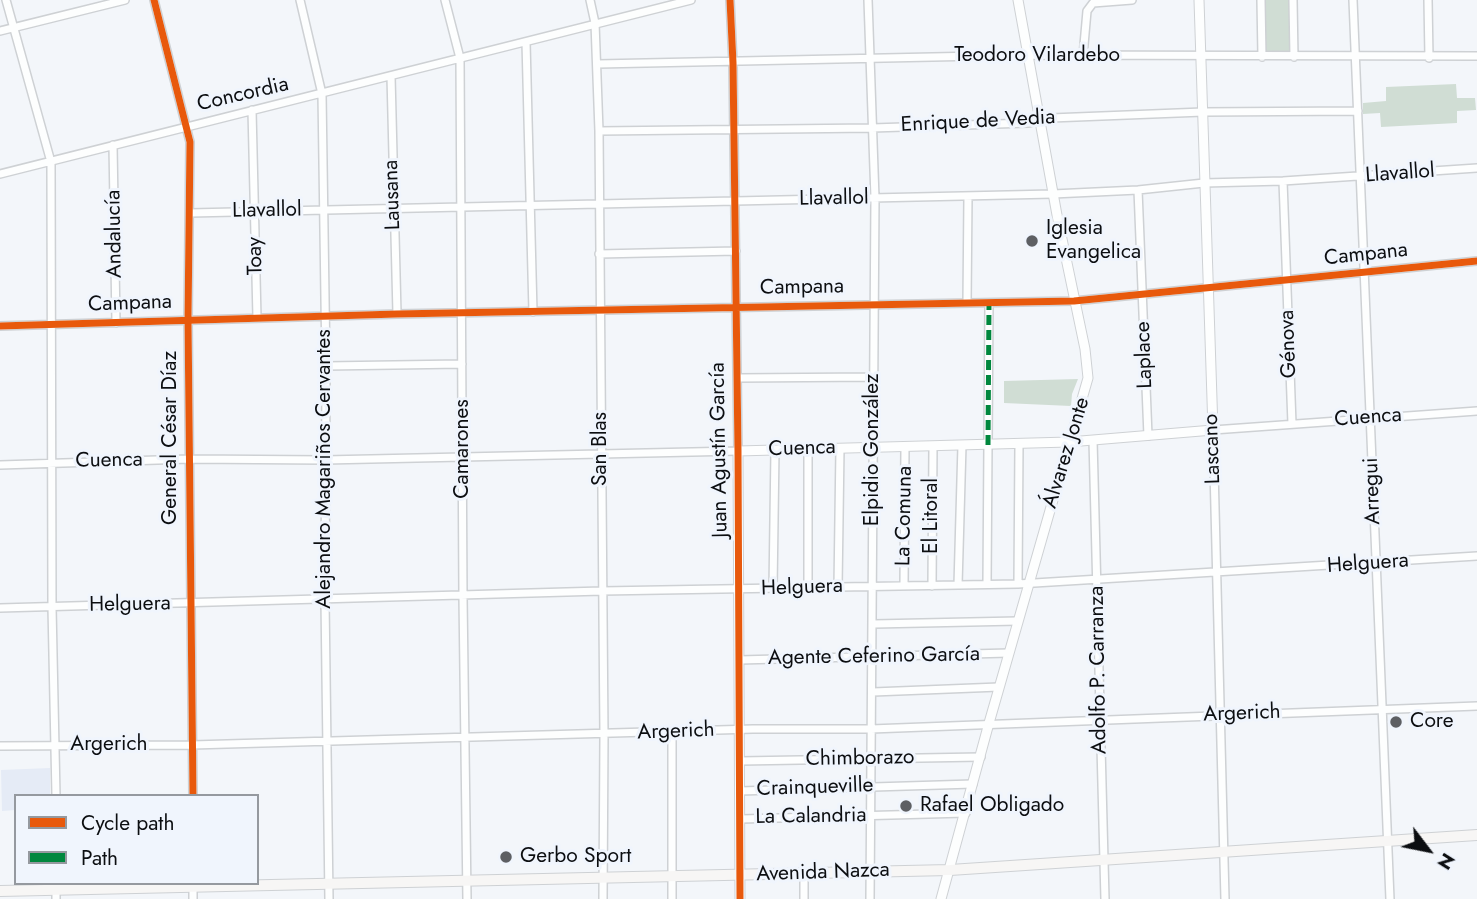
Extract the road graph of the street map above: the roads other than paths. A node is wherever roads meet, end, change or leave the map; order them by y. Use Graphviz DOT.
graph roads {
  1 [pos="6,0"];
  2 [pos="125,0"];
  3 [pos="154,0"];
  4 [pos="300,0"];
  5 [pos="445,0"];
  6 [pos="590,0"];
  7 [pos="691,0"];
  8 [pos="730,0"];
  9 [pos="868,0"];
  10 [pos="1018,0"];
  11 [pos="1132,0"];
  12 [pos="1199,0"];
  13 [pos="1261,0"];
  14 [pos="1293,0"];
  15 [pos="1353,0"];
  16 [pos="1428,0"];
  17 [pos="595,23"];
  18 [pos="13,27"];
  19 [pos="0,31"];
  20 [pos="526,42"];
  21 [pos="1028,55"];
  22 [pos="1083,55"];
  23 [pos="1477,56"];
  24 [pos="1201,57"];
  25 [pos="1262,57"];
  26 [pos="1294,57"];
  27 [pos="1356,57"];
  28 [pos="460,58"];
  29 [pos="870,58"];
  30 [pos="1429,58"];
  31 [pos="733,63"];
  32 [pos="598,64"];
  33 [pos="391,76"];
  34 [pos="322,94"];
  35 [pos="252,110"];
  36 [pos="1357,111"];
  37 [pos="1203,113"];
  38 [pos="1040,120"];
  39 [pos="187,126"];
  40 [pos="872,128"];
  41 [pos="599,131"];
  42 [pos="734,131"];
  43 [pos="114,145"];
  44 [pos="51,162"];
  45 [pos="1477,168"];
  46 [pos="0,174"];
  47 [pos="1360,177"];
  48 [pos="1283,181"];
  49 [pos="1204,183"];
  50 [pos="1138,190"];
  51 [pos="1053,194"];
  52 [pos="968,196"];
  53 [pos="875,198"];
  54 [pos="735,200"];
  55 [pos="598,204"];
  56 [pos="530,205"];
  57 [pos="462,207"];
  58 [pos="394,208"];
  59 [pos="324,209"];
  60 [pos="256,212"];
  61 [pos="190,213"];
  62 [pos="736,251"];
  63 [pos="599,254"];
  64 [pos="1477,261"];
  65 [pos="1363,273"];
  66 [pos="1287,280"];
  67 [pos="1208,288"];
  68 [pos="1143,294"];
  69 [pos="1074,301"];
  70 [pos="967,303"];
  71 [pos="989,303"];
  72 [pos="874,305"];
  73 [pos="737,307"];
  74 [pos="601,311"];
  75 [pos="533,312"];
  76 [pos="462,313"];
  77 [pos="397,314"];
  78 [pos="324,316"];
  79 [pos="257,318"];
  80 [pos="188,320"];
  81 [pos="116,323"];
  82 [pos="52,325"];
  83 [pos="0,326"];
  84 [pos="462,364"];
  85 [pos="326,366"];
  86 [pos="874,377"];
  87 [pos="737,379"];
  88 [pos="1477,411"];
  89 [pos="1371,418"];
  90 [pos="1292,424"];
  91 [pos="1213,430"];
  92 [pos="1148,436"];
  93 [pos="1093,440"];
  94 [pos="1069,442"];
  95 [pos="1019,444"];
  96 [pos="962,445"];
  97 [pos="988,445"];
  98 [pos="874,446"];
  99 [pos="905,446"];
  100 [pos="933,446"];
  101 [pos="840,448"];
  102 [pos="808,449"];
  103 [pos="775,450"];
  104 [pos="738,451"];
  105 [pos="601,454"];
  106 [pos="463,457"];
  107 [pos="189,459"];
  108 [pos="325,460"];
  109 [pos="54,463"];
  110 [pos="0,465"];
  111 [pos="1477,556"];
  112 [pos="1375,564"];
  113 [pos="1217,573"];
  114 [pos="1097,579"];
  115 [pos="1029,583"];
  116 [pos="987,584"];
  117 [pos="1018,584"];
  118 [pos="958,585"];
  119 [pos="872,586"];
  120 [pos="904,586"];
  121 [pos="932,586"];
  122 [pos="838,587"];
  123 [pos="808,588"];
  124 [pos="773,589"];
  125 [pos="739,590"];
  126 [pos="602,591"];
  127 [pos="463,597"];
  128 [pos="325,600"];
  129 [pos="190,604"];
  130 [pos="52,607"];
  131 [pos="0,608"];
  132 [pos="1018,621"];
  133 [pos="874,624"];
  134 [pos="1009,653"];
  135 [pos="872,656"];
  136 [pos="739,660"];
  137 [pos="999,687"];
  138 [pos="873,692"];
  139 [pos="1477,706"];
  140 [pos="1383,710"];
  141 [pos="1222,714"];
  142 [pos="1100,720"];
  143 [pos="989,723"];
  144 [pos="871,729"];
  145 [pos="740,730"];
  146 [pos="672,733"];
  147 [pos="604,734"];
  148 [pos="464,739"];
  149 [pos="328,740"];
  150 [pos="55,745"];
  151 [pos="192,745"];
  152 [pos="0,746"];
  153 [pos="981,757"];
  154 [pos="871,758"];
  155 [pos="740,761"];
  156 [pos="973,784"];
  157 [pos="869,786"];
  158 [pos="740,790"];
  159 [pos="56,794"];
  160 [pos="193,794"];
  161 [pos="966,813"];
  162 [pos="870,815"];
  163 [pos="741,819"];
  164 [pos="1477,835"];
  165 [pos="1388,841"];
  166 [pos="1224,852"];
  167 [pos="1104,861"];
  168 [pos="950,870"];
  169 [pos="870,872"];
  170 [pos="804,874"];
  171 [pos="740,875"];
  172 [pos="672,877"];
  173 [pos="603,879"];
  174 [pos="467,881"];
  175 [pos="329,884"];
  176 [pos="193,885"];
  177 [pos="259,885"];
  178 [pos="0,891"];
  179 [pos="56,891"];
  180 [pos="193,899"];
  181 [pos="329,899"];
  182 [pos="467,899"];
  183 [pos="603,899"];
  184 [pos="672,899"];
  185 [pos="740,899"];
  186 [pos="804,899"];
  187 [pos="870,899"];
  188 [pos="941,899"];
  189 [pos="1105,899"];
  190 [pos="1225,899"];
  191 [pos="1390,899"];
  1 -- 18 [label="street"];
  2 -- 18 [label="street"];
  3 -- 39 [label="street, General César Díaz"];
  4 -- 34 [label="street, Alejandro Magariños Cervantes"];
  5 -- 28 [label="street, Camarones"];
  6 -- 17 [label="street, San Blas"];
  7 -- 17 [label="street, Concordia"];
  8 -- 31 [label="street, Juan Agustín García"];
  9 -- 29 [label="street, Elpidio González"];
  10 -- 21 [label="street, Álvarez Jonte"];
  11 -- 22 [label="street"];
  12 -- 24 [label="street, Lascano"];
  13 -- 25 [label="street"];
  14 -- 26 [label="street"];
  15 -- 27 [label="street, Arregui"];
  16 -- 30 [label="street"];
  17 -- 20 [label="street, Concordia"];
  17 -- 32 [label="street, San Blas"];
  18 -- 19 [label="street"];
  18 -- 44 [label="street"];
  20 -- 28 [label="street, Concordia"];
  20 -- 56 [label="street"];
  21 -- 22 [label="street, Teodoro Vilardebo"];
  21 -- 29 [label="street, Teodoro Vilardebo"];
  21 -- 38 [label="street, Álvarez Jonte"];
  22 -- 24 [label="street, Teodoro Vilardebo"];
  23 -- 30 [label="street, Teodoro Vilardebo"];
  24 -- 25 [label="street, Teodoro Vilardebo"];
  24 -- 37 [label="street, Lascano"];
  25 -- 26 [label="street, Teodoro Vilardebo"];
  26 -- 27 [label="street, Teodoro Vilardebo"];
  27 -- 30 [label="street, Teodoro Vilardebo"];
  27 -- 36 [label="street, Arregui"];
  28 -- 33 [label="street, Concordia"];
  28 -- 57 [label="street, Camarones"];
  29 -- 31 [label="street, Teodoro Vilardebo"];
  29 -- 40 [label="street, Elpidio González"];
  31 -- 32 [label="street, Teodoro Vilardebo"];
  31 -- 42 [label="street, Juan Agustín García"];
  32 -- 41 [label="street, San Blas"];
  33 -- 34 [label="street, Concordia"];
  33 -- 58 [label="street, Lausana"];
  34 -- 35 [label="street, Concordia"];
  34 -- 59 [label="street, Alejandro Magariños Cervantes"];
  35 -- 39 [label="street, Concordia"];
  35 -- 60 [label="street, Toay"];
  36 -- 37 [label="street, Enrique de Vedia"];
  36 -- 47 [label="street, Arregui"];
  37 -- 38 [label="street, Enrique de Vedia"];
  37 -- 49 [label="street, Lascano"];
  38 -- 40 [label="street, Enrique de Vedia"];
  38 -- 51 [label="street, Álvarez Jonte"];
  39 -- 43 [label="street, Concordia"];
  39 -- 61 [label="street, General César Díaz"];
  40 -- 42 [label="street, Enrique de Vedia"];
  40 -- 53 [label="street, Elpidio González"];
  41 -- 42 [label="street, Enrique de Vedia"];
  41 -- 55 [label="street, San Blas"];
  42 -- 54 [label="street, Juan Agustín García"];
  43 -- 44 [label="street, Concordia"];
  43 -- 81 [label="street, Andalucía"];
  44 -- 46 [label="street, Concordia"];
  44 -- 82 [label="street"];
  45 -- 47 [label="street, Llavallol"];
  47 -- 48 [label="street, Llavallol"];
  47 -- 65 [label="street, Arregui"];
  48 -- 49 [label="street, Llavallol"];
  48 -- 66 [label="street, Génova"];
  49 -- 50 [label="street, Llavallol"];
  49 -- 67 [label="street, Lascano"];
  50 -- 51 [label="street, Llavallol"];
  50 -- 68 [label="street, Laplace"];
  51 -- 52 [label="street, Llavallol"];
  51 -- 69 [label="street, Álvarez Jonte"];
  52 -- 53 [label="street, Llavallol"];
  52 -- 70 [label="street"];
  53 -- 54 [label="street, Llavallol"];
  53 -- 72 [label="street, Elpidio González"];
  54 -- 55 [label="street, Llavallol"];
  54 -- 62 [label="street, Juan Agustín García"];
  55 -- 56 [label="street, Llavallol"];
  55 -- 63 [label="street, San Blas"];
  56 -- 57 [label="street, Llavallol"];
  56 -- 75 [label="street"];
  57 -- 58 [label="street, Llavallol"];
  57 -- 76 [label="street, Camarones"];
  58 -- 59 [label="street, Llavallol"];
  58 -- 77 [label="street, Lausana"];
  59 -- 60 [label="street, Llavallol"];
  59 -- 78 [label="street, Alejandro Magariños Cervantes"];
  60 -- 61 [label="street, Llavallol"];
  60 -- 79 [label="street, Toay"];
  61 -- 80 [label="street, General César Díaz"];
  62 -- 63 [label="street"];
  62 -- 73 [label="street, Juan Agustín García"];
  63 -- 74 [label="street, San Blas"];
  64 -- 65 [label="street, Campana"];
  65 -- 66 [label="street, Campana"];
  65 -- 89 [label="street, Arregui"];
  66 -- 67 [label="street, Campana"];
  66 -- 90 [label="street, Génova"];
  67 -- 68 [label="street, Campana"];
  67 -- 91 [label="street, Lascano"];
  68 -- 69 [label="street, Campana"];
  68 -- 92 [label="street, Laplace"];
  69 -- 71 [label="street, Campana"];
  69 -- 94 [label="street, Álvarez Jonte"];
  70 -- 71 [label="street, Campana"];
  70 -- 72 [label="street, Campana"];
  71 -- 97 [label="street"];
  72 -- 73 [label="street, Campana"];
  72 -- 86 [label="street, Elpidio González"];
  73 -- 74 [label="street, Campana"];
  73 -- 87 [label="street, Juan Agustín García"];
  74 -- 75 [label="street, Campana"];
  74 -- 105 [label="street, San Blas"];
  75 -- 76 [label="street, Campana"];
  76 -- 77 [label="street, Campana"];
  76 -- 84 [label="street, Camarones"];
  77 -- 78 [label="street, Campana"];
  78 -- 79 [label="street, Campana"];
  78 -- 85 [label="street, Alejandro Magariños Cervantes"];
  79 -- 80 [label="street, Campana"];
  80 -- 81 [label="street, Campana"];
  80 -- 107 [label="street, General César Díaz"];
  81 -- 82 [label="street, Campana"];
  82 -- 83 [label="street, Campana"];
  82 -- 109 [label="street"];
  84 -- 85 [label="street"];
  84 -- 106 [label="street, Camarones"];
  85 -- 108 [label="street, Alejandro Magariños Cervantes"];
  86 -- 87 [label="street"];
  86 -- 98 [label="street, Elpidio González"];
  87 -- 104 [label="street, Juan Agustín García"];
  88 -- 89 [label="street, Cuenca"];
  89 -- 90 [label="street, Cuenca"];
  89 -- 112 [label="street, Arregui"];
  90 -- 91 [label="street, Cuenca"];
  91 -- 92 [label="street, Cuenca"];
  91 -- 113 [label="street, Lascano"];
  92 -- 93 [label="street, Cuenca"];
  93 -- 94 [label="street, Cuenca"];
  93 -- 114 [label="street, Adolfo P. Carranza"];
  94 -- 95 [label="street, Cuenca"];
  94 -- 115 [label="street, Álvarez Jonte"];
  95 -- 97 [label="street, Cuenca"];
  95 -- 117 [label="street"];
  96 -- 97 [label="street, Cuenca"];
  96 -- 100 [label="street, Cuenca"];
  96 -- 118 [label="street"];
  97 -- 116 [label="street"];
  98 -- 99 [label="street, Cuenca"];
  98 -- 101 [label="street, Cuenca"];
  98 -- 119 [label="street, Elpidio González"];
  99 -- 100 [label="street, Cuenca"];
  99 -- 120 [label="street, La Comuna"];
  100 -- 121 [label="street, El Litoral"];
  101 -- 102 [label="street, Cuenca"];
  101 -- 122 [label="street"];
  102 -- 103 [label="street, Cuenca"];
  102 -- 123 [label="street"];
  103 -- 104 [label="street, Cuenca"];
  103 -- 124 [label="street"];
  104 -- 105 [label="street, Cuenca"];
  104 -- 125 [label="street, Juan Agustín García"];
  105 -- 106 [label="street, Cuenca"];
  105 -- 126 [label="street, San Blas"];
  106 -- 108 [label="street, Cuenca"];
  106 -- 127 [label="street, Camarones"];
  107 -- 108 [label="street, Cuenca"];
  107 -- 109 [label="street, Cuenca"];
  107 -- 129 [label="street, General César Díaz"];
  108 -- 128 [label="street, Alejandro Magariños Cervantes"];
  109 -- 110 [label="street, Cuenca"];
  109 -- 130 [label="street"];
  111 -- 112 [label="street, Helguera"];
  112 -- 113 [label="street, Helguera"];
  112 -- 140 [label="street, Arregui"];
  113 -- 114 [label="street, Helguera"];
  113 -- 141 [label="street, Lascano"];
  114 -- 115 [label="street, Helguera"];
  114 -- 142 [label="street, Adolfo P. Carranza"];
  115 -- 117 [label="street, Helguera"];
  115 -- 132 [label="street, Álvarez Jonte"];
  116 -- 117 [label="street, Helguera"];
  116 -- 118 [label="street, Helguera"];
  118 -- 121 [label="street, Helguera"];
  119 -- 120 [label="street, Helguera"];
  119 -- 122 [label="street, Helguera"];
  119 -- 133 [label="street, Elpidio González"];
  120 -- 121 [label="street, Helguera"];
  122 -- 123 [label="street, Helguera"];
  123 -- 124 [label="street, Helguera"];
  124 -- 125 [label="street, Helguera"];
  125 -- 126 [label="street, Helguera"];
  125 -- 136 [label="street, Juan Agustín García"];
  126 -- 127 [label="street, Helguera"];
  126 -- 147 [label="street, San Blas"];
  127 -- 128 [label="street, Helguera"];
  127 -- 148 [label="street, Camarones"];
  128 -- 129 [label="street, Helguera"];
  128 -- 149 [label="street, Alejandro Magariños Cervantes"];
  129 -- 130 [label="street, Helguera"];
  129 -- 151 [label="street, General César Díaz"];
  130 -- 131 [label="street, Helguera"];
  130 -- 150 [label="street"];
  132 -- 133 [label="street"];
  132 -- 134 [label="street, Álvarez Jonte"];
  133 -- 135 [label="street, Elpidio González"];
  134 -- 135 [label="street, Agente Ceferino García"];
  134 -- 137 [label="street, Álvarez Jonte"];
  135 -- 136 [label="street, Agente Ceferino García"];
  135 -- 138 [label="street, Elpidio González"];
  136 -- 145 [label="street, Juan Agustín García"];
  137 -- 138 [label="street"];
  137 -- 143 [label="street, Álvarez Jonte"];
  138 -- 144 [label="street, Elpidio González"];
  139 -- 140 [label="street, Argerich"];
  140 -- 141 [label="street, Argerich"];
  140 -- 165 [label="street, Arregui"];
  141 -- 142 [label="street, Argerich"];
  141 -- 166 [label="street, Lascano"];
  142 -- 143 [label="street, Argerich"];
  142 -- 167 [label="street, Adolfo P. Carranza"];
  143 -- 144 [label="street, Argerich"];
  143 -- 153 [label="street, Álvarez Jonte"];
  144 -- 145 [label="street, Argerich"];
  144 -- 154 [label="street, Elpidio González"];
  145 -- 146 [label="street, Argerich"];
  145 -- 155 [label="street, Juan Agustín García"];
  146 -- 147 [label="street, Argerich"];
  146 -- 172 [label="street"];
  147 -- 148 [label="street, Argerich"];
  147 -- 173 [label="street, San Blas"];
  148 -- 149 [label="street, Argerich"];
  148 -- 174 [label="street, Camarones"];
  149 -- 151 [label="street, Argerich"];
  149 -- 175 [label="street, Alejandro Magariños Cervantes"];
  150 -- 151 [label="street, Argerich"];
  150 -- 152 [label="street, Argerich"];
  150 -- 159 [label="street"];
  151 -- 160 [label="street, General César Díaz"];
  153 -- 154 [label="street, Chimborazo"];
  153 -- 156 [label="street, Álvarez Jonte"];
  154 -- 155 [label="street, Chimborazo"];
  154 -- 157 [label="street, Elpidio González"];
  155 -- 158 [label="street, Juan Agustín García"];
  156 -- 157 [label="street, Crainqueville"];
  156 -- 161 [label="street, Álvarez Jonte"];
  157 -- 158 [label="street, Crainqueville"];
  157 -- 162 [label="street, Elpidio González"];
  158 -- 163 [label="street, Juan Agustín García"];
  161 -- 162 [label="street, La Calandria"];
  161 -- 168 [label="street, Álvarez Jonte"];
  162 -- 163 [label="street, La Calandria"];
  162 -- 169 [label="street, Elpidio González"];
  163 -- 171 [label="street, Juan Agustín García"];
  164 -- 165 [label="main road, Avenida Nazca"];
  165 -- 166 [label="main road, Avenida Nazca"];
  165 -- 191 [label="street, Arregui"];
  166 -- 167 [label="main road, Avenida Nazca"];
  166 -- 190 [label="street, Lascano"];
  167 -- 168 [label="main road, Avenida Nazca"];
  167 -- 189 [label="street, Adolfo P. Carranza"];
  168 -- 169 [label="main road, Avenida Nazca"];
  168 -- 188 [label="street, Álvarez Jonte"];
  169 -- 170 [label="main road, Avenida Nazca"];
  169 -- 187 [label="street, Elpidio González"];
  170 -- 171 [label="main road, Avenida Nazca"];
  170 -- 186 [label="street"];
  171 -- 172 [label="main road, Avenida Nazca"];
  171 -- 185 [label="street, Juan Agustín García"];
  172 -- 173 [label="main road, Avenida Nazca"];
  172 -- 184 [label="street"];
  173 -- 174 [label="main road, Avenida Nazca"];
  173 -- 183 [label="street, San Blas"];
  174 -- 175 [label="main road, Avenida Nazca"];
  174 -- 182 [label="street, Camarones"];
  175 -- 177 [label="main road, Avenida Nazca"];
  175 -- 181 [label="street, Alejandro Magariños Cervantes"];
  176 -- 179 [label="main road, Avenida Nazca"];
  176 -- 180 [label="street"];
  178 -- 179 [label="main road, Avenida Nazca"];
}
